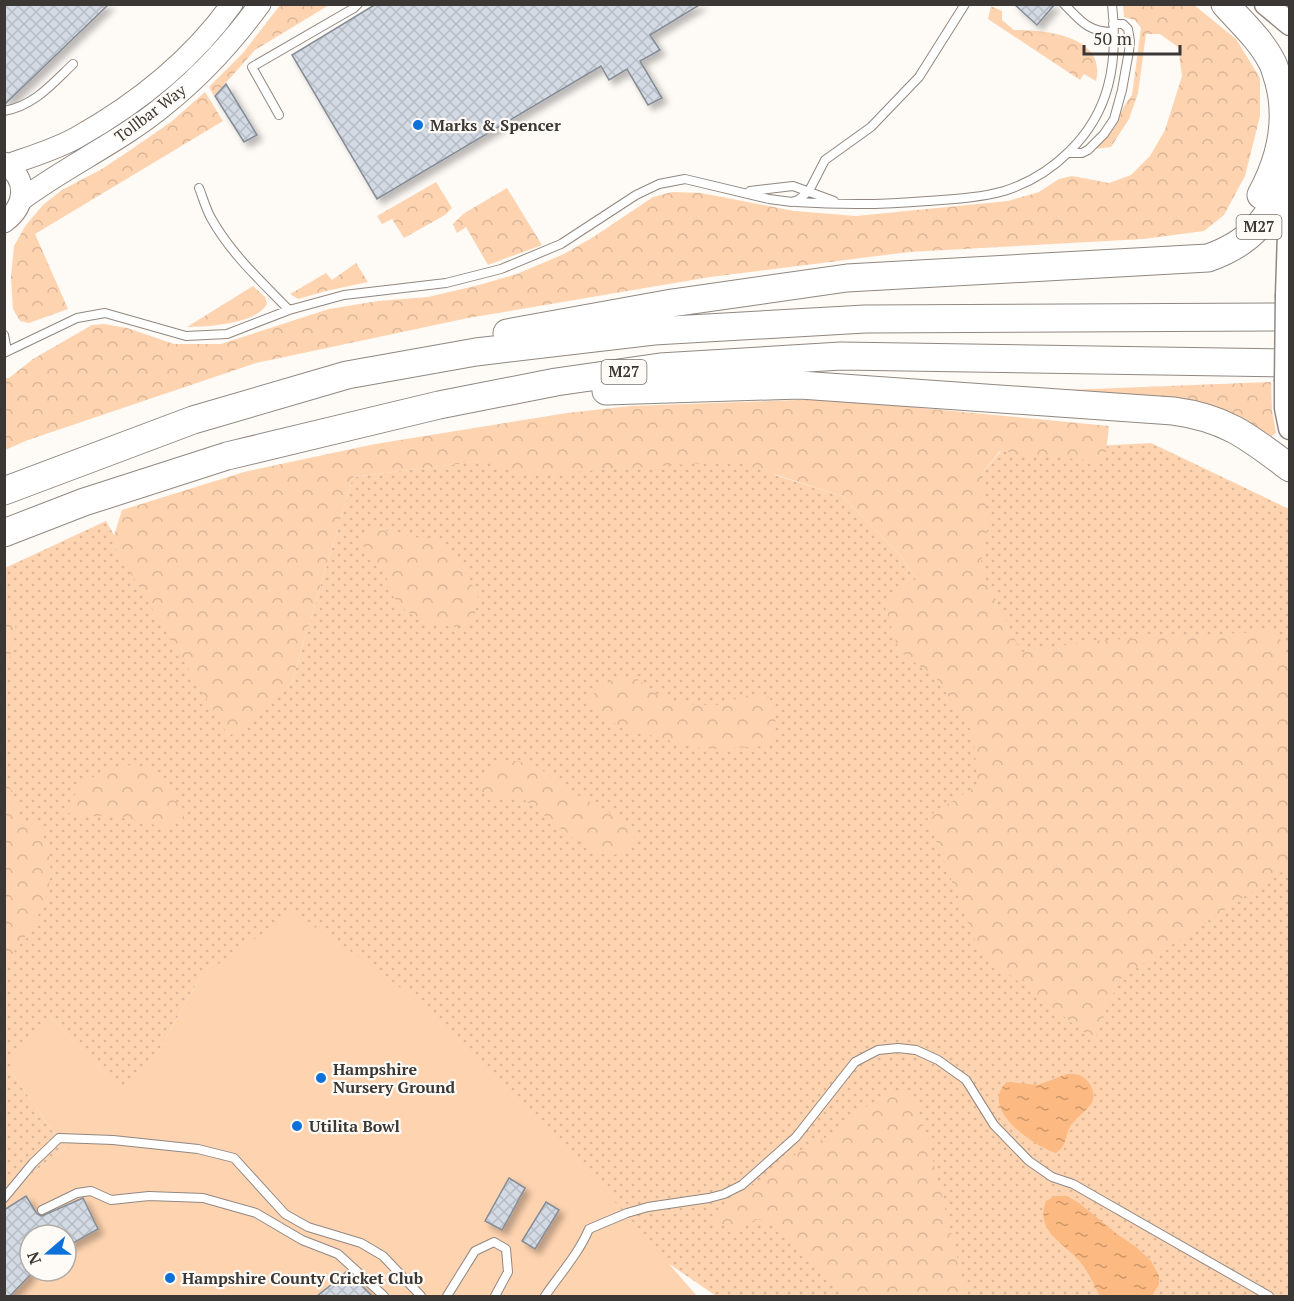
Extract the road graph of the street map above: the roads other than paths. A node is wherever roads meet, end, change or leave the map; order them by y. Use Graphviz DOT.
graph roads {
  1 [pos="232,4"];
  2 [pos="260,4"];
  3 [pos="358,4"];
  4 [pos="965,4"];
  5 [pos="1064,4"];
  6 [pos="1112,4"];
  7 [pos="1225,4"];
  8 [pos="1113,28"];
  9 [pos="73,64"];
  10 [pos="1290,75"];
  11 [pos="4,111"];
  12 [pos="279,115"];
  13 [pos="1068,153"];
  14 [pos="6,164"];
  15 [pos="1290,175"];
  16 [pos="199,188"];
  17 [pos="740,191"];
  18 [pos="809,191"];
  19 [pos="21,200"];
  20 [pos="792,202"];
  21 [pos="1290,203"];
  22 [pos="854,205"];
  23 [pos="4,222"];
  24 [pos="1168,260"];
  25 [pos="1288,306"];
  26 [pos="289,310"];
  27 [pos="4,335"];
  28 [pos="6,352"];
  29 [pos="1288,373"];
  30 [pos="346,375"];
  31 [pos="440,405"];
  32 [pos="1290,428"];
  33 [pos="1290,468"];
  34 [pos="4,491"];
  35 [pos="4,533"];
  36 [pos="4,1198"];
  37 [pos="42,1210"];
  38 [pos="384,1296"];
  39 [pos="421,1296"];
  40 [pos="447,1296"];
  41 [pos="495,1296"];
  42 [pos="545,1296"];
  43 [pos="1269,1296"];
  1 -- 14 [label="main road, Tollbar Way"];
  2 -- 19 [label="main road, Tollbar Way"];
  3 -- 12 [label="lane"];
  4 -- 18 [label="lane"];
  5 -- 8 [label="lane"];
  6 -- 8 [label="lane"];
  7 -- 10 [label="main road"];
  7 -- 24 [label="highway, M27"];
  8 -- 13 [label="lane"];
  8 -- 13 [label="lane"];
  9 -- 11 [label="lane"];
  13 -- 22 [label="lane"];
  14 -- 19 [label="main road"];
  15 -- 24 [label="highway, M27"];
  16 -- 26 [label="lane"];
  17 -- 18 [label="lane"];
  17 -- 20 [label="lane"];
  17 -- 26 [label="lane"];
  18 -- 20 [label="lane"];
  18 -- 22 [label="lane"];
  19 -- 23 [label="main road, Tollbar Way"];
  20 -- 22 [label="lane"];
  21 -- 25 [label="main road"];
  24 -- 30 [label="highway, M27"];
  25 -- 29 [label="main road, bridge"];
  25 -- 30 [label="highway, M27"];
  26 -- 28 [label="lane"];
  27 -- 28 [label="lane"];
  29 -- 31 [label="highway, M27"];
  29 -- 32 [label="main road"];
  30 -- 34 [label="highway, M27"];
  31 -- 33 [label="highway, M27"];
  31 -- 35 [label="highway, M27"];
  36 -- 39 [label="lane"];
  37 -- 38 [label="lane"];
  40 -- 41 [label="lane"];
  42 -- 43 [label="lane"];
}
